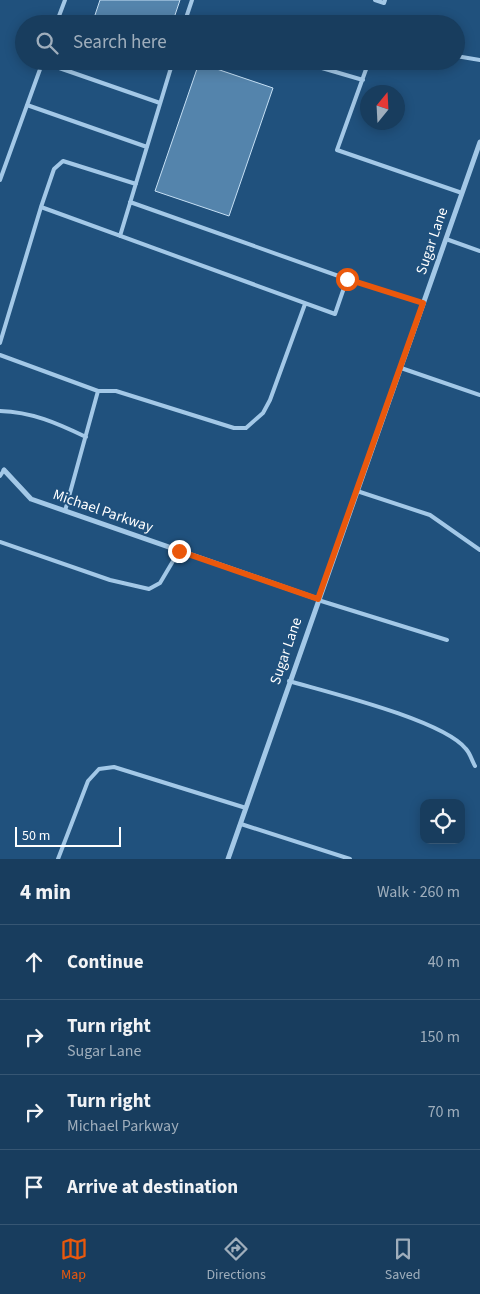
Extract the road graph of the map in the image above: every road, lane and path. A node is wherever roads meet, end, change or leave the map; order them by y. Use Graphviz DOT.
graph roads {
  1 [pos="65,0"];
  2 [pos="192,0"];
  3 [pos="375,0"];
  4 [pos="385,0"];
  5 [pos="59,15"];
  6 [pos="187,15"];
  7 [pos="465,58"];
  8 [pos="480,60"];
  9 [pos="39,70"];
  10 [pos="65,70"];
  11 [pos="170,70"];
  12 [pos="329,70"];
  13 [pos="367,70"];
  14 [pos="363,80"];
  15 [pos="160,103"];
  16 [pos="27,105"];
  17 [pos="480,142"];
  18 [pos="147,147"];
  19 [pos="0,180"];
  20 [pos="136,184"];
  21 [pos="462,193"];
  22 [pos="130,202"];
  23 [pos="41,207"];
  24 [pos="120,236"];
  25 [pos="446,238"];
  26 [pos="480,251"];
  27 [pos="347,279"];
  28 [pos="423,303"];
  29 [pos="305,304"];
  30 [pos="0,343"];
  31 [pos="0,355"];
  32 [pos="401,368"];
  33 [pos="98,391"];
  34 [pos="480,395"];
  35 [pos="0,411"];
  36 [pos="86,436"];
  37 [pos="4,470"];
  38 [pos="0,476"];
  39 [pos="357,491"];
  40 [pos="66,511"];
  41 [pos="0,542"];
  42 [pos="480,550"];
  43 [pos="179,551"];
  44 [pos="318,599"];
  45 [pos="447,640"];
  46 [pos="289,681"];
  47 [pos="474,766"];
  48 [pos="246,808"];
  49 [pos="241,824"];
  50 [pos="58,859"];
  51 [pos="228,859"];
  52 [pos="350,859"];
  1 -- 5 [label="lane"];
  2 -- 6 [label="lane"];
  3 -- 4 [label="lane"];
  7 -- 8 [label="lane"];
  9 -- 16 [label="lane"];
  10 -- 15 [label="lane"];
  11 -- 15 [label="lane"];
  12 -- 14 [label="lane"];
  13 -- 14 [label="lane"];
  14 -- 21 [label="lane"];
  15 -- 18 [label="lane"];
  16 -- 18 [label="lane"];
  16 -- 19 [label="lane"];
  17 -- 21 [label="street, Sugar Lane"];
  18 -- 20 [label="lane"];
  20 -- 22 [label="lane"];
  20 -- 23 [label="lane"];
  21 -- 25 [label="street, Sugar Lane"];
  22 -- 24 [label="lane"];
  22 -- 27 [label="lane"];
  23 -- 24 [label="lane"];
  23 -- 30 [label="lane"];
  24 -- 29 [label="lane"];
  25 -- 26 [label="lane"];
  25 -- 28 [label="street, Sugar Lane"];
  27 -- 28 [label="lane"];
  27 -- 29 [label="lane"];
  28 -- 32 [label="street, Sugar Lane"];
  29 -- 33 [label="lane"];
  31 -- 33 [label="lane"];
  32 -- 34 [label="lane"];
  32 -- 39 [label="street, Sugar Lane"];
  33 -- 36 [label="lane"];
  35 -- 36 [label="lane"];
  36 -- 40 [label="lane"];
  37 -- 38 [label="lane"];
  37 -- 40 [label="street, Michael Parkway"];
  39 -- 42 [label="lane"];
  39 -- 44 [label="street, Sugar Lane"];
  40 -- 43 [label="street, Michael Parkway"];
  41 -- 43 [label="lane"];
  43 -- 44 [label="street, Michael Parkway"];
  44 -- 45 [label="lane"];
  44 -- 46 [label="street, Sugar Lane"];
  46 -- 47 [label="lane"];
  46 -- 48 [label="street, Sugar Lane"];
  48 -- 49 [label="street, Sugar Lane"];
  48 -- 50 [label="lane"];
  49 -- 51 [label="street, Sugar Lane"];
  49 -- 52 [label="lane"];
}
